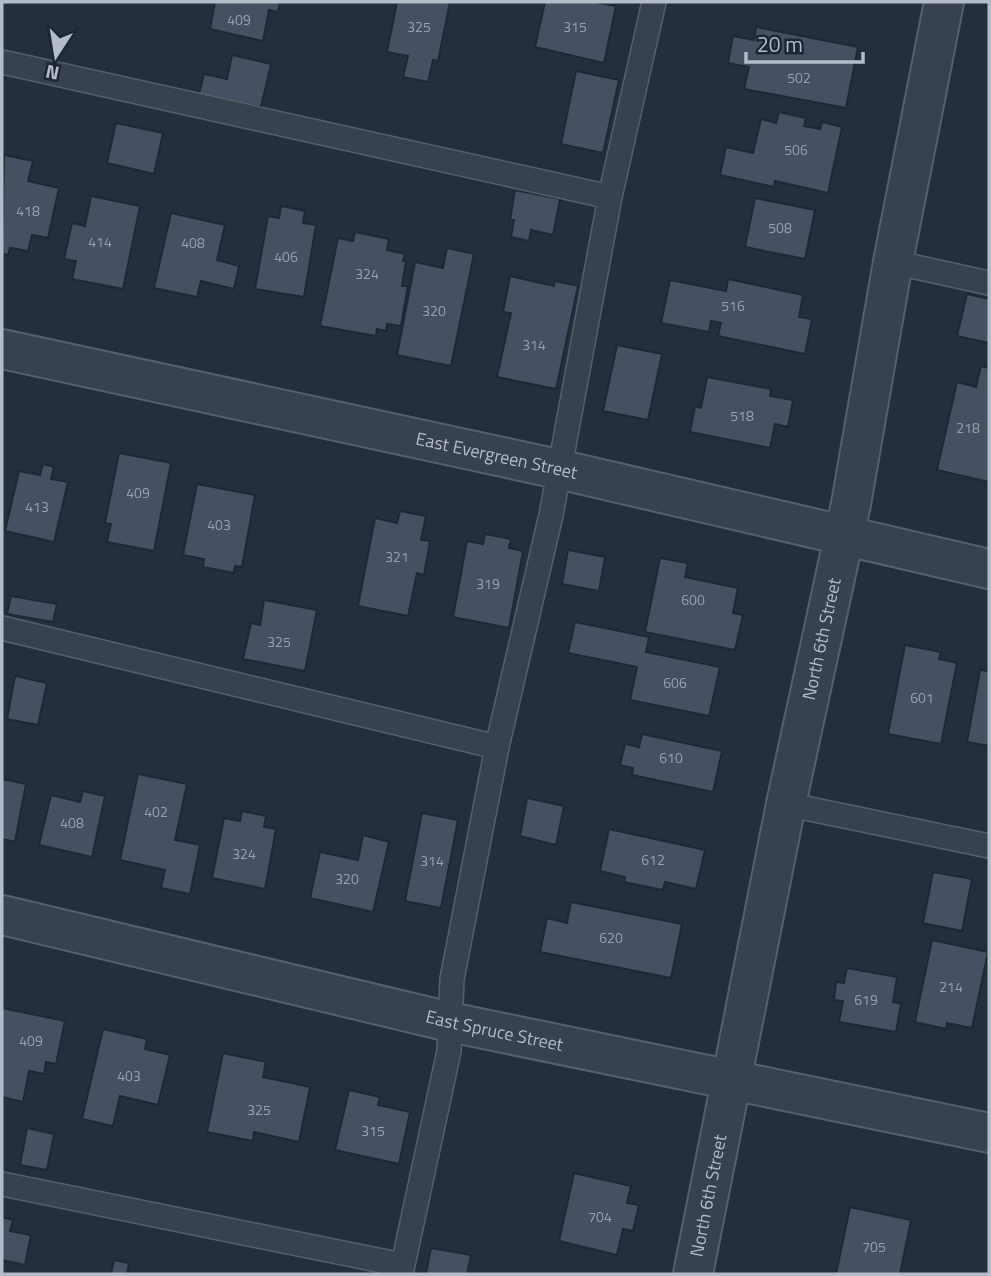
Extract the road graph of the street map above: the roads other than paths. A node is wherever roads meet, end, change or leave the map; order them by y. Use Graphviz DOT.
graph roads {
  1 [pos="654,2"];
  2 [pos="944,2"];
  3 [pos="2,62"];
  4 [pos="610,197"];
  5 [pos="893,262"];
  6 [pos="989,283"];
  7 [pos="2,349"];
  8 [pos="558,469"];
  9 [pos="844,536"];
  10 [pos="989,569"];
  11 [pos="2,628"];
  12 [pos="497,747"];
  13 [pos="786,804"];
  14 [pos="989,846"];
  15 [pos="2,915"];
  16 [pos="450,1022"];
  17 [pos="732,1081"];
  18 [pos="989,1133"];
  19 [pos="2,1184"];
  20 [pos="401,1269"];
  21 [pos="693,1274"];
  1 -- 4 [label="lane"];
  2 -- 5 [label="street, North 6th Street"];
  3 -- 4 [label="lane"];
  4 -- 8 [label="lane"];
  5 -- 6 [label="lane"];
  5 -- 9 [label="street, North 6th Street"];
  7 -- 8 [label="street, East Evergreen Street"];
  8 -- 9 [label="street, East Evergreen Street"];
  8 -- 12 [label="lane"];
  9 -- 10 [label="street, East Evergreen Street"];
  9 -- 13 [label="street, North 6th Street"];
  11 -- 12 [label="lane"];
  12 -- 16 [label="lane"];
  13 -- 14 [label="lane"];
  13 -- 17 [label="street, North 6th Street"];
  15 -- 16 [label="street, East Spruce Street"];
  16 -- 17 [label="street, East Spruce Street"];
  16 -- 20 [label="lane"];
  17 -- 18 [label="street, East Spruce Street"];
  17 -- 21 [label="street, North 6th Street"];
  19 -- 20 [label="lane"];
}
